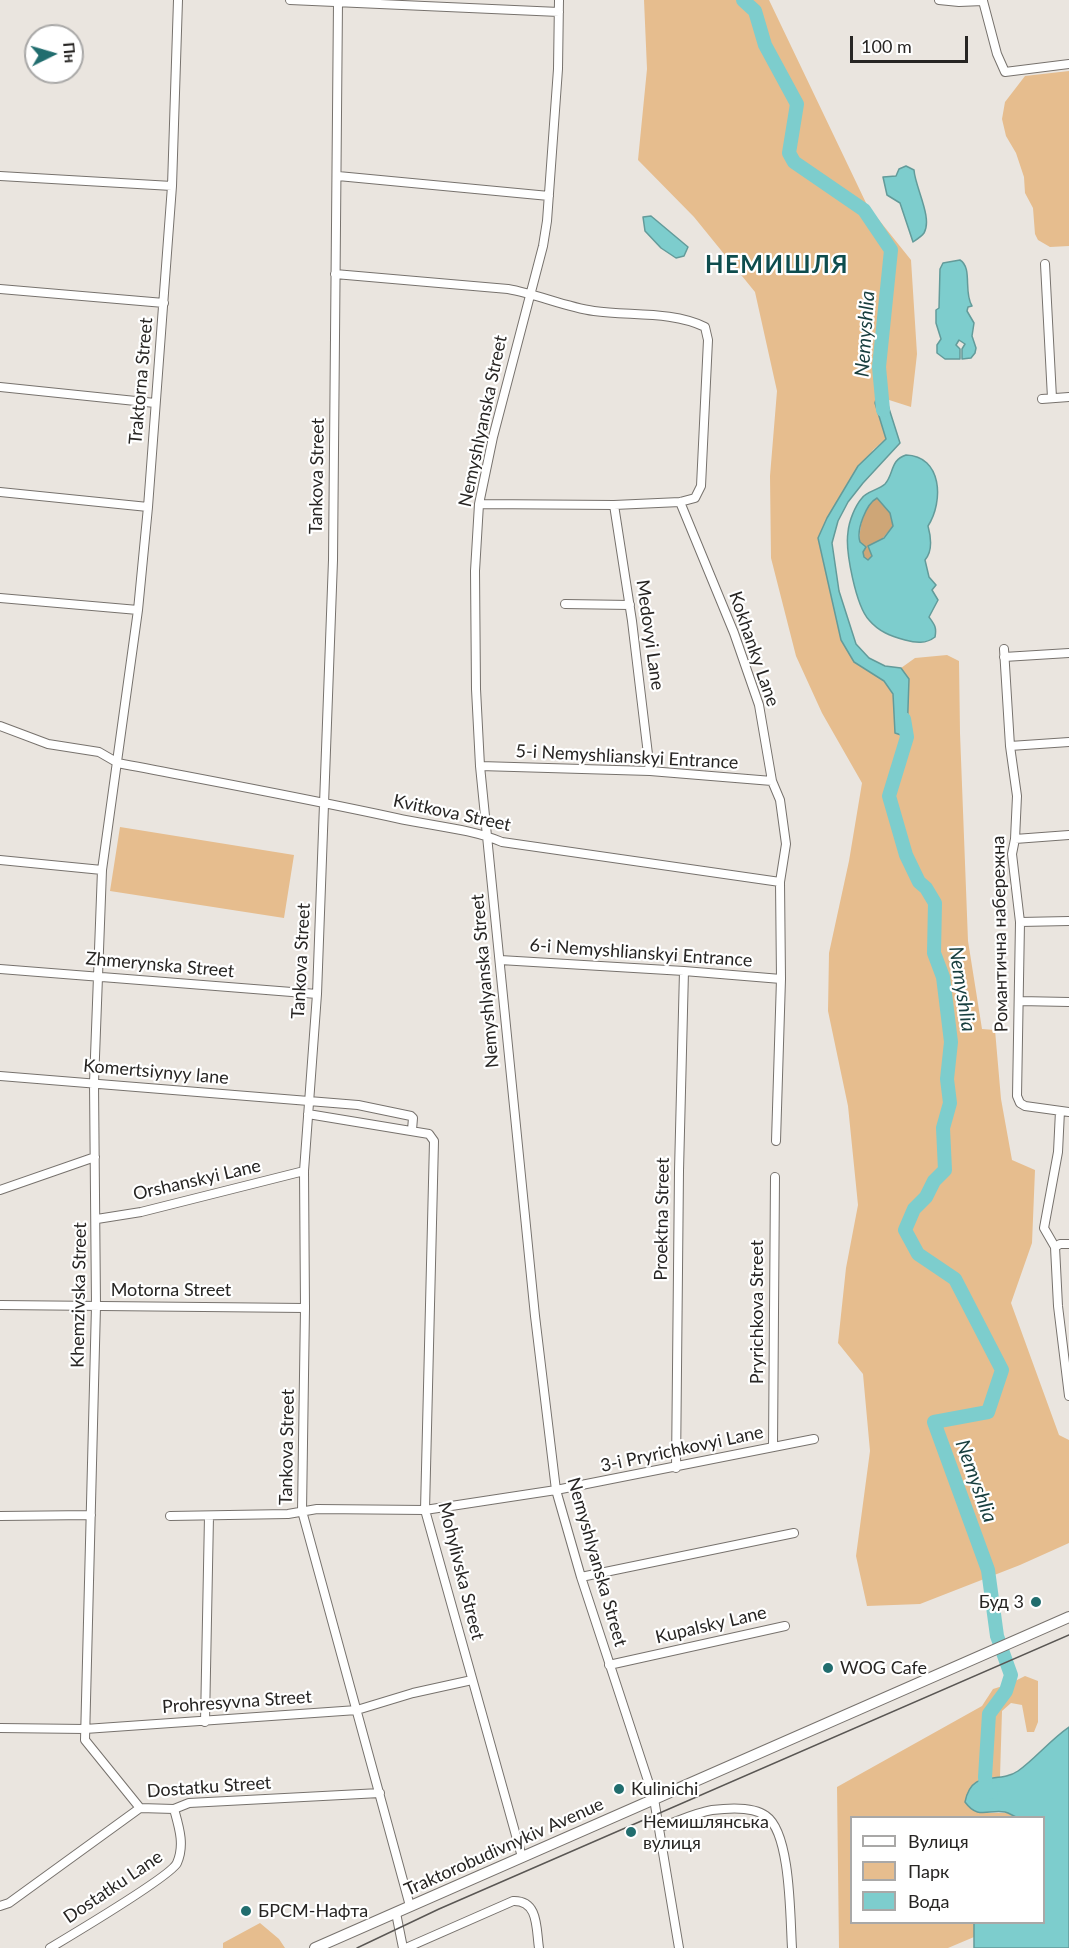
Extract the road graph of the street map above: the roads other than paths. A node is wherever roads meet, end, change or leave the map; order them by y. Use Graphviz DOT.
graph roads {
  1 [pos="178,0"];
  2 [pos="290,0"];
  3 [pos="559,0"];
  4 [pos="939,0"];
  5 [pos="983,0"];
  6 [pos="338,2"];
  7 [pos="558,12"];
  8 [pos="1069,64"];
  9 [pos="0,176"];
  10 [pos="338,176"];
  11 [pos="172,186"];
  12 [pos="549,196"];
  13 [pos="1045,264"];
  14 [pos="335,274"];
  15 [pos="0,289"];
  16 [pos="530,293"];
  17 [pos="164,303"];
  18 [pos="0,387"];
  19 [pos="1069,397"];
  20 [pos="1052,398"];
  21 [pos="1042,399"];
  22 [pos="155,403"];
  23 [pos="0,492"];
  24 [pos="680,502"];
  25 [pos="479,504"];
  26 [pos="614,505"];
  27 [pos="148,507"];
  28 [pos="0,598"];
  29 [pos="564,604"];
  30 [pos="630,605"];
  31 [pos="138,610"];
  32 [pos="1069,653"];
  33 [pos="0,726"];
  34 [pos="1069,742"];
  35 [pos="1010,746"];
  36 [pos="118,763"];
  37 [pos="480,766"];
  38 [pos="650,771"];
  39 [pos="772,781"];
  40 [pos="325,803"];
  41 [pos="1069,835"];
  42 [pos="488,836"];
  43 [pos="1015,838"];
  44 [pos="0,860"];
  45 [pos="102,870"];
  46 [pos="780,882"];
  47 [pos="1069,921"];
  48 [pos="1020,922"];
  49 [pos="500,960"];
  50 [pos="0,969"];
  51 [pos="684,971"];
  52 [pos="99,976"];
  53 [pos="780,979"];
  54 [pos="317,994"];
  55 [pos="1019,1001"];
  56 [pos="1069,1002"];
  57 [pos="0,1076"];
  58 [pos="94,1083"];
  59 [pos="309,1101"];
  60 [pos="1064,1111"];
  61 [pos="308,1114"];
  62 [pos="412,1130"];
  63 [pos="776,1141"];
  64 [pos="95,1157"];
  65 [pos="304,1171"];
  66 [pos="775,1177"];
  67 [pos="0,1190"];
  68 [pos="97,1219"];
  69 [pos="1069,1244"];
  70 [pos="1055,1247"];
  71 [pos="0,1305"];
  72 [pos="96,1306"];
  73 [pos="1058,1306"];
  74 [pos="1069,1307"];
  75 [pos="305,1308"];
  76 [pos="1069,1396"];
  77 [pos="814,1439"];
  78 [pos="773,1447"];
  79 [pos="676,1468"];
  80 [pos="556,1490"];
  81 [pos="425,1510"];
  82 [pos="302,1511"];
  83 [pos="0,1515"];
  84 [pos="91,1515"];
  85 [pos="170,1516"];
  86 [pos="209,1516"];
  87 [pos="794,1533"];
  88 [pos="581,1577"];
  89 [pos="1069,1617"];
  90 [pos="785,1626"];
  91 [pos="609,1665"];
  92 [pos="472,1680"];
  93 [pos="357,1710"];
  94 [pos="205,1722"];
  95 [pos="0,1728"];
  96 [pos="85,1729"];
  97 [pos="380,1793"];
  98 [pos="654,1799"];
  99 [pos="140,1808"];
  100 [pos="174,1809"];
  101 [pos="660,1827"];
  102 [pos="522,1857"];
  103 [pos="0,1906"];
  104 [pos="410,1906"];
  105 [pos="396,1912"];
  106 [pos="50,1948"];
  107 [pos="315,1948"];
  108 [pos="405,1948"];
  109 [pos="539,1948"];
  110 [pos="679,1948"];
  111 [pos="792,1948"];
  1 -- 11 [label="street, Traktorna Street"];
  2 -- 6 [label="street"];
  3 -- 7 [label="street, Nemyshlyanska Street"];
  4 -- 5 [label="street"];
  5 -- 8 [label="street"];
  6 -- 7 [label="street"];
  6 -- 10 [label="street, Tankova Street"];
  7 -- 12 [label="street, Nemyshlyanska Street"];
  9 -- 11 [label="street"];
  10 -- 12 [label="street"];
  10 -- 14 [label="street, Tankova Street"];
  11 -- 17 [label="street, Traktorna Street"];
  12 -- 16 [label="street, Nemyshlyanska Street"];
  13 -- 20 [label="street"];
  14 -- 16 [label="street"];
  14 -- 40 [label="street, Tankova Street"];
  15 -- 17 [label="street"];
  16 -- 24 [label="street"];
  16 -- 25 [label="street, Nemyshlyanska Street"];
  17 -- 22 [label="street, Traktorna Street"];
  18 -- 22 [label="street"];
  19 -- 20 [label="street"];
  20 -- 21 [label="street"];
  22 -- 27 [label="street, Traktorna Street"];
  23 -- 27 [label="street"];
  24 -- 26 [label="street"];
  24 -- 39 [label="street, Kokhanky Lane"];
  25 -- 26 [label="street"];
  25 -- 37 [label="street, Nemyshlyanska Street"];
  26 -- 30 [label="street, Medovyi Lane"];
  27 -- 31 [label="street, Traktorna Street"];
  28 -- 31 [label="street"];
  29 -- 30 [label="street"];
  30 -- 38 [label="street, Medovyi Lane"];
  31 -- 36 [label="street, Traktorna Street"];
  32 -- 35 [label="street, Романтична набережна"];
  33 -- 36 [label="street, Kvitkova Street"];
  34 -- 35 [label="street"];
  35 -- 43 [label="street, Романтична набережна"];
  36 -- 40 [label="street, Kvitkova Street"];
  36 -- 45 [label="street, Khemzivska Street"];
  37 -- 38 [label="street, 5-i Nemyshlianskyi Entrance"];
  37 -- 42 [label="street, Nemyshlyanska Street"];
  38 -- 39 [label="street, 5-i Nemyshlianskyi Entrance"];
  39 -- 46 [label="street, Kokhanky Lane"];
  40 -- 42 [label="street, Kvitkova Street"];
  40 -- 54 [label="street, Tankova Street"];
  41 -- 43 [label="street"];
  42 -- 46 [label="street, Kvitkova Street"];
  42 -- 49 [label="street, Nemyshlyanska Street"];
  43 -- 48 [label="street, Романтична набережна"];
  44 -- 45 [label="street"];
  45 -- 52 [label="street, Khemzivska Street"];
  46 -- 53 [label="street"];
  47 -- 48 [label="street"];
  48 -- 55 [label="street, Романтична набережна"];
  49 -- 51 [label="street, 6-i Nemyshlianskyi Entrance"];
  49 -- 80 [label="street, Nemyshlyanska Street"];
  50 -- 52 [label="street, Zhmerynska Street"];
  51 -- 53 [label="street, 6-i Nemyshlianskyi Entrance"];
  51 -- 79 [label="street, Proektna Street"];
  52 -- 54 [label="street, Zhmerynska Street"];
  52 -- 58 [label="street, Khemzivska Street"];
  53 -- 63 [label="street"];
  54 -- 59 [label="street, Tankova Street"];
  55 -- 56 [label="street"];
  55 -- 60 [label="street, Романтична набережна"];
  57 -- 58 [label="street, Komertsiynyy lane"];
  58 -- 59 [label="street, Komertsiynyy lane"];
  58 -- 64 [label="street, Khemzivska Street"];
  59 -- 61 [label="street, Tankova Street"];
  59 -- 62 [label="street, Komertsiynyy lane"];
  60 -- 70 [label="street, Романтична набережна"];
  61 -- 62 [label="street"];
  61 -- 65 [label="street, Tankova Street"];
  62 -- 81 [label="street, Mohylivska Street"];
  64 -- 67 [label="street"];
  64 -- 68 [label="street, Khemzivska Street"];
  65 -- 68 [label="street, Orshanskyi Lane"];
  65 -- 75 [label="street, Tankova Street"];
  66 -- 78 [label="street, Pryrichkova Street"];
  68 -- 72 [label="street, Khemzivska Street"];
  69 -- 70 [label="street"];
  70 -- 73 [label="street, Романтична набережна"];
  71 -- 72 [label="street, Motorna Street"];
  72 -- 75 [label="street, Motorna Street"];
  72 -- 84 [label="street, Khemzivska Street"];
  73 -- 74 [label="street"];
  73 -- 76 [label="street, Романтична набережна"];
  75 -- 82 [label="street, Tankova Street"];
  77 -- 78 [label="street, 3-i Pryrichkovyi Lane"];
  78 -- 79 [label="street, 3-i Pryrichkovyi Lane"];
  79 -- 80 [label="street, 3-i Pryrichkovyi Lane"];
  80 -- 81 [label="street, 3-i Pryrichkovyi Lane"];
  80 -- 88 [label="street, Nemyshlyanska Street"];
  81 -- 82 [label="street, 3-i Pryrichkovyi Lane"];
  81 -- 92 [label="street, Mohylivska Street"];
  82 -- 86 [label="street, 3-i Pryrichkovyi Lane"];
  82 -- 93 [label="street, Tankova Street"];
  83 -- 84 [label="street"];
  84 -- 96 [label="street, Khemzivska Street"];
  85 -- 86 [label="street, 3-i Pryrichkovyi Lane"];
  86 -- 94 [label="street"];
  87 -- 88 [label="street"];
  88 -- 91 [label="street, Nemyshlyanska Street"];
  89 -- 98 [label="main road, Traktorobudivnykiv Avenue"];
  90 -- 91 [label="street, Kupalsky Lane"];
  91 -- 98 [label="street, Nemyshlyanska Street"];
  92 -- 93 [label="street, Prohresyvna Street"];
  92 -- 102 [label="street, Mohylivska Street"];
  93 -- 94 [label="street, Prohresyvna Street"];
  93 -- 97 [label="street, Tankova Street"];
  94 -- 96 [label="street, Prohresyvna Street"];
  95 -- 96 [label="street, Prohresyvna Street"];
  96 -- 99 [label="street, Khemzivska Street"];
  97 -- 100 [label="street, Dostatku Street"];
  97 -- 104 [label="street, Tankova Street"];
  98 -- 101 [label="street, Nemyshlyanska Street"];
  98 -- 102 [label="main road, Traktorobudivnykiv Avenue"];
  99 -- 100 [label="street, Dostatku Street"];
  99 -- 103 [label="street, Dostatku Street"];
  100 -- 106 [label="street, Dostatku Lane"];
  101 -- 110 [label="street, Nemyshlyanska Street"];
  101 -- 111 [label="street"];
  102 -- 104 [label="main road, Traktorobudivnykiv Avenue"];
  104 -- 105 [label="main road, Traktorobudivnykiv Avenue"];
  105 -- 107 [label="main road, Traktorobudivnykiv Avenue"];
  105 -- 108 [label="street"];
  108 -- 109 [label="street"];
}
